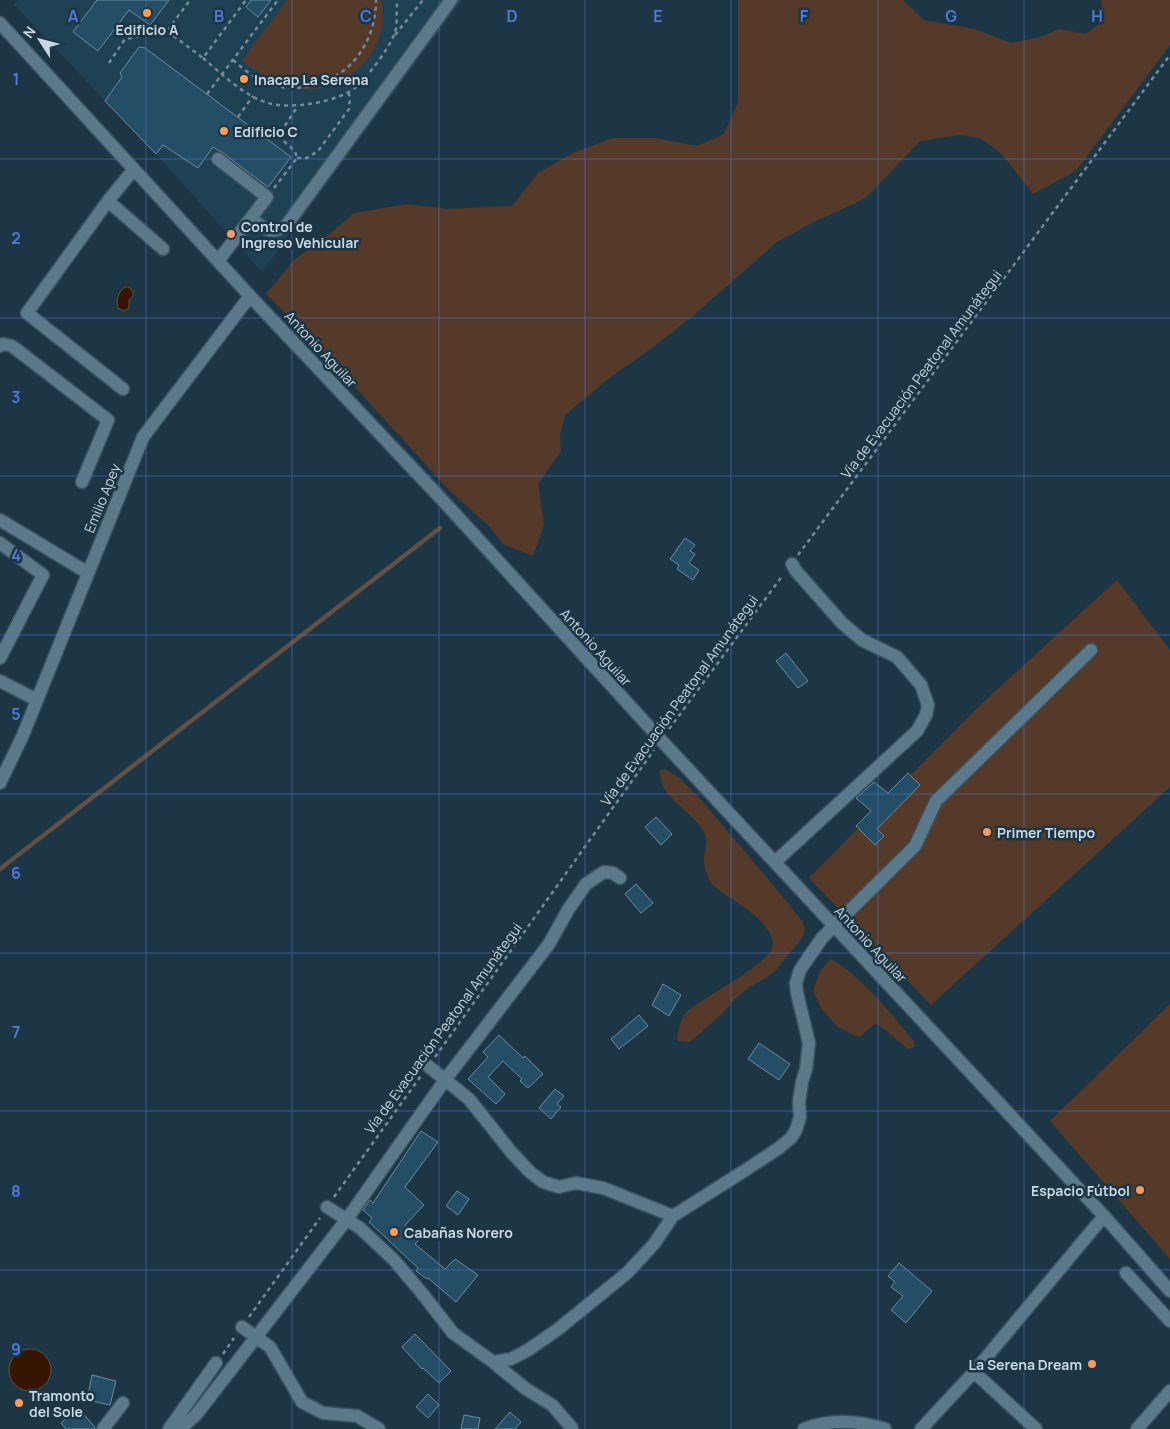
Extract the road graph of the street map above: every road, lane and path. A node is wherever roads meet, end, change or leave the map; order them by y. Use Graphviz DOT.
graph roads {
  1 [pos="190,0"];
  2 [pos="246,0"];
  3 [pos="278,0"];
  4 [pos="376,0"];
  5 [pos="396,0"];
  6 [pos="423,0"];
  7 [pos="451,0"];
  8 [pos="0,23"];
  9 [pos="167,31"];
  10 [pos="390,42"];
  11 [pos="1170,56"];
  12 [pos="203,58"];
  13 [pos="233,60"];
  14 [pos="109,63"];
  15 [pos="223,74"];
  16 [pos="348,91"];
  17 [pos="207,94"];
  18 [pos="253,96"];
  19 [pos="298,106"];
  20 [pos="238,117"];
  21 [pos="297,158"];
  22 [pos="218,159"];
  23 [pos="134,169"];
  24 [pos="267,197"];
  25 [pos="108,201"];
  26 [pos="251,218"];
  27 [pos="163,249"];
  28 [pos="218,261"];
  29 [pos="250,296"];
  30 [pos="0,346"];
  31 [pos="123,389"];
  32 [pos="82,482"];
  33 [pos="0,520"];
  34 [pos="0,543"];
  35 [pos="792,564"];
  36 [pos="88,574"];
  37 [pos="1092,650"];
  38 [pos="0,658"];
  39 [pos="0,681"];
  40 [pos="36,700"];
  41 [pos="661,740"];
  42 [pos="0,783"];
  43 [pos="775,862"];
  44 [pos="620,878"];
  45 [pos="834,926"];
  46 [pos="428,1066"];
  47 [pos="445,1080"];
  48 [pos="328,1207"];
  49 [pos="673,1216"];
  50 [pos="1104,1216"];
  51 [pos="347,1219"];
  52 [pos="1126,1273"];
  53 [pos="1170,1291"];
  54 [pos="1170,1320"];
  55 [pos="242,1327"];
  56 [pos="256,1337"];
  57 [pos="493,1362"];
  58 [pos="216,1363"];
  59 [pos="974,1372"];
  60 [pos="1170,1391"];
  61 [pos="123,1403"];
  62 [pos="572,1428"];
  63 [pos="103,1429"];
  64 [pos="169,1429"];
  65 [pos="180,1429"];
  66 [pos="379,1429"];
  67 [pos="804,1429"];
  68 [pos="885,1429"];
  69 [pos="922,1429"];
  70 [pos="1036,1429"];
  71 [pos="1137,1429"];
  1 -- 9 [label="path"];
  2 -- 12 [label="path"];
  3 -- 13 [label="path"];
  4 -- 13 [label="path"];
  5 -- 10 [label="path"];
  6 -- 10 [label="path"];
  7 -- 26 [label="street"];
  8 -- 23 [label="street, Antonio Aguilar"];
  9 -- 12 [label="path"];
  9 -- 14 [label="path"];
  10 -- 16 [label="path"];
  11 -- 35 [label="path, Vía de Evacuación Peatonal Amunátegui"];
  12 -- 15 [label="path"];
  13 -- 15 [label="path"];
  15 -- 17 [label="path"];
  15 -- 18 [label="path"];
  16 -- 19 [label="path"];
  16 -- 21 [label="path"];
  18 -- 19 [label="path"];
  18 -- 20 [label="path"];
  19 -- 21 [label="path"];
  21 -- 24 [label="path"];
  22 -- 24 [label="street"];
  23 -- 25 [label="street"];
  23 -- 28 [label="street, Antonio Aguilar"];
  24 -- 26 [label="street"];
  25 -- 27 [label="street"];
  25 -- 31 [label="street"];
  26 -- 28 [label="street"];
  28 -- 29 [label="street, Antonio Aguilar"];
  29 -- 36 [label="street, Emilio Apey"];
  29 -- 41 [label="street, Antonio Aguilar"];
  30 -- 32 [label="street"];
  33 -- 36 [label="street"];
  34 -- 38 [label="street"];
  35 -- 41 [label="path, Vía de Evacuación Peatonal Amunátegui"];
  35 -- 43 [label="street"];
  36 -- 40 [label="street, Emilio Apey"];
  37 -- 45 [label="street"];
  39 -- 40 [label="street"];
  40 -- 42 [label="street, Emilio Apey"];
  41 -- 43 [label="street, Antonio Aguilar"];
  41 -- 46 [label="path, Vía de Evacuación Peatonal Amunátegui"];
  43 -- 45 [label="street, Antonio Aguilar"];
  44 -- 47 [label="street"];
  45 -- 49 [label="street"];
  45 -- 50 [label="street, Antonio Aguilar"];
  46 -- 47 [label="street"];
  46 -- 48 [label="path, Vía de Evacuación Peatonal Amunátegui"];
  47 -- 49 [label="street"];
  47 -- 51 [label="street"];
  48 -- 51 [label="street"];
  48 -- 55 [label="path, Vía de Evacuación Peatonal Amunátegui"];
  49 -- 57 [label="street"];
  50 -- 53 [label="street, Antonio Aguilar"];
  50 -- 59 [label="street"];
  51 -- 56 [label="street"];
  51 -- 57 [label="street"];
  52 -- 54 [label="street"];
  55 -- 56 [label="street"];
  55 -- 58 [label="path, Vía de Evacuación Peatonal Amunátegui"];
  56 -- 65 [label="street"];
  56 -- 66 [label="street"];
  57 -- 62 [label="street"];
  58 -- 64 [label="street"];
  59 -- 69 [label="street"];
  59 -- 70 [label="street"];
  60 -- 71 [label="street"];
  61 -- 63 [label="street"];
  67 -- 68 [label="street"];
}
